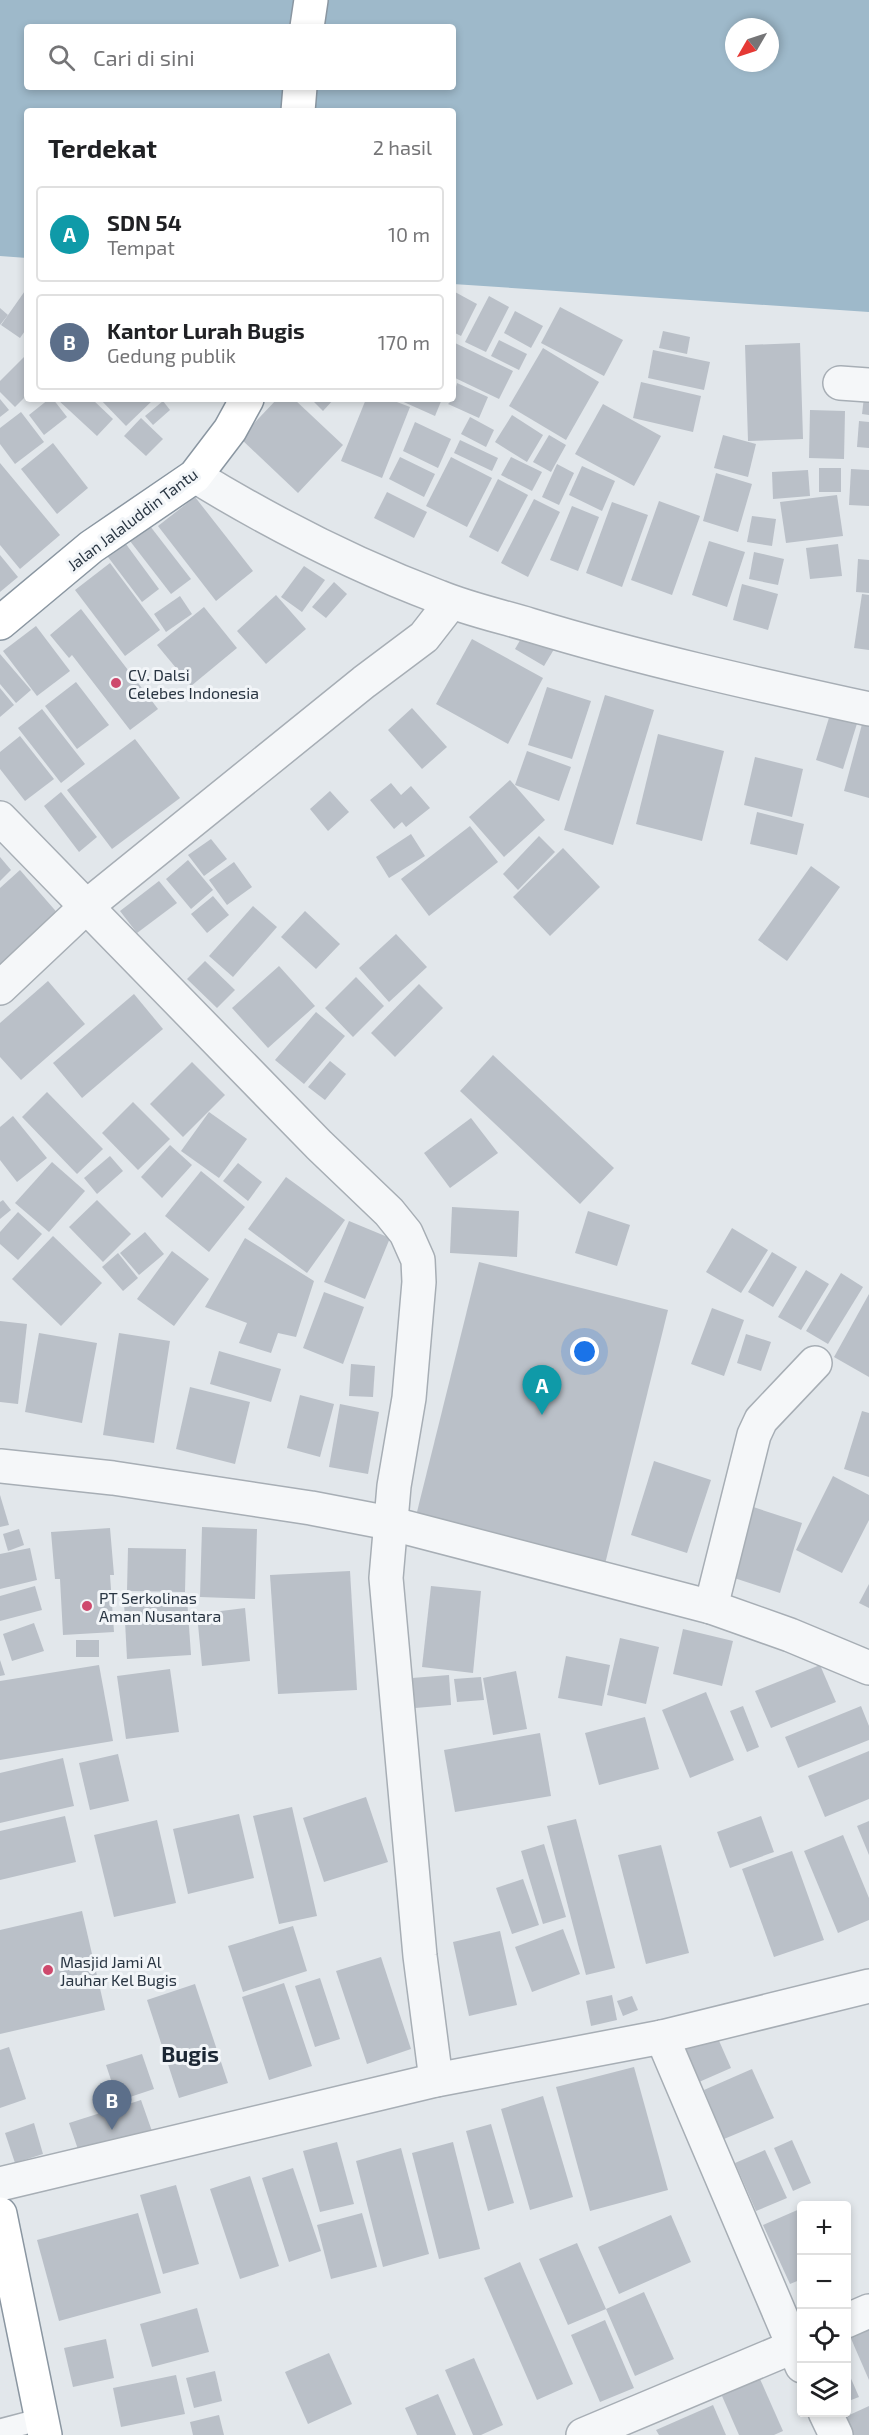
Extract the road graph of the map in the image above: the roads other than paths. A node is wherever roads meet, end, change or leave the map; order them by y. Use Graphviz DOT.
graph roads {
  1 [pos="310,0"];
  2 [pos="307,24"];
  3 [pos="300,90"];
  4 [pos="298,108"];
  5 [pos="245,402"];
  6 [pos="195,476"];
  7 [pos="439,598"];
  8 [pos="0,623"];
  9 [pos="869,709"];
  10 [pos="0,818"];
  11 [pos="87,906"];
  12 [pos="0,988"];
  13 [pos="815,1363"];
  14 [pos="0,1466"];
  15 [pos="389,1523"];
  16 [pos="711,1607"];
  17 [pos="869,1668"];
  18 [pos="869,1986"];
  19 [pos="662,2037"];
  20 [pos="436,2080"];
  21 [pos="0,2184"];
  22 [pos="0,2214"];
  23 [pos="869,2311"];
  24 [pos="851,2320"];
  25 [pos="797,2350"];
  26 [pos="797,2352"];
  27 [pos="827,2417"];
  28 [pos="44,2427"];
  29 [pos="0,2430"];
  30 [pos="583,2435"];
  31 [pos="836,2435"];
  1 -- 2 [label="highway"];
  3 -- 4 [label="highway"];
  5 -- 6 [label="highway, Jalan Jalaluddin Tantu"];
  6 -- 7 [label="street"];
  6 -- 8 [label="highway, Jalan Jalaluddin Tantu"];
  7 -- 9 [label="street"];
  7 -- 11 [label="street"];
  10 -- 11 [label="street"];
  11 -- 12 [label="street"];
  11 -- 15 [label="street"];
  13 -- 16 [label="street"];
  14 -- 15 [label="street"];
  15 -- 16 [label="street"];
  15 -- 20 [label="street"];
  16 -- 17 [label="street"];
  18 -- 19 [label="street"];
  19 -- 20 [label="street"];
  19 -- 25 [label="street"];
  20 -- 21 [label="street"];
  22 -- 28 [label="highway"];
  23 -- 24 [label="street"];
  26 -- 30 [label="street"];
  27 -- 31 [label="street"];
  28 -- 29 [label="lane"];
}
